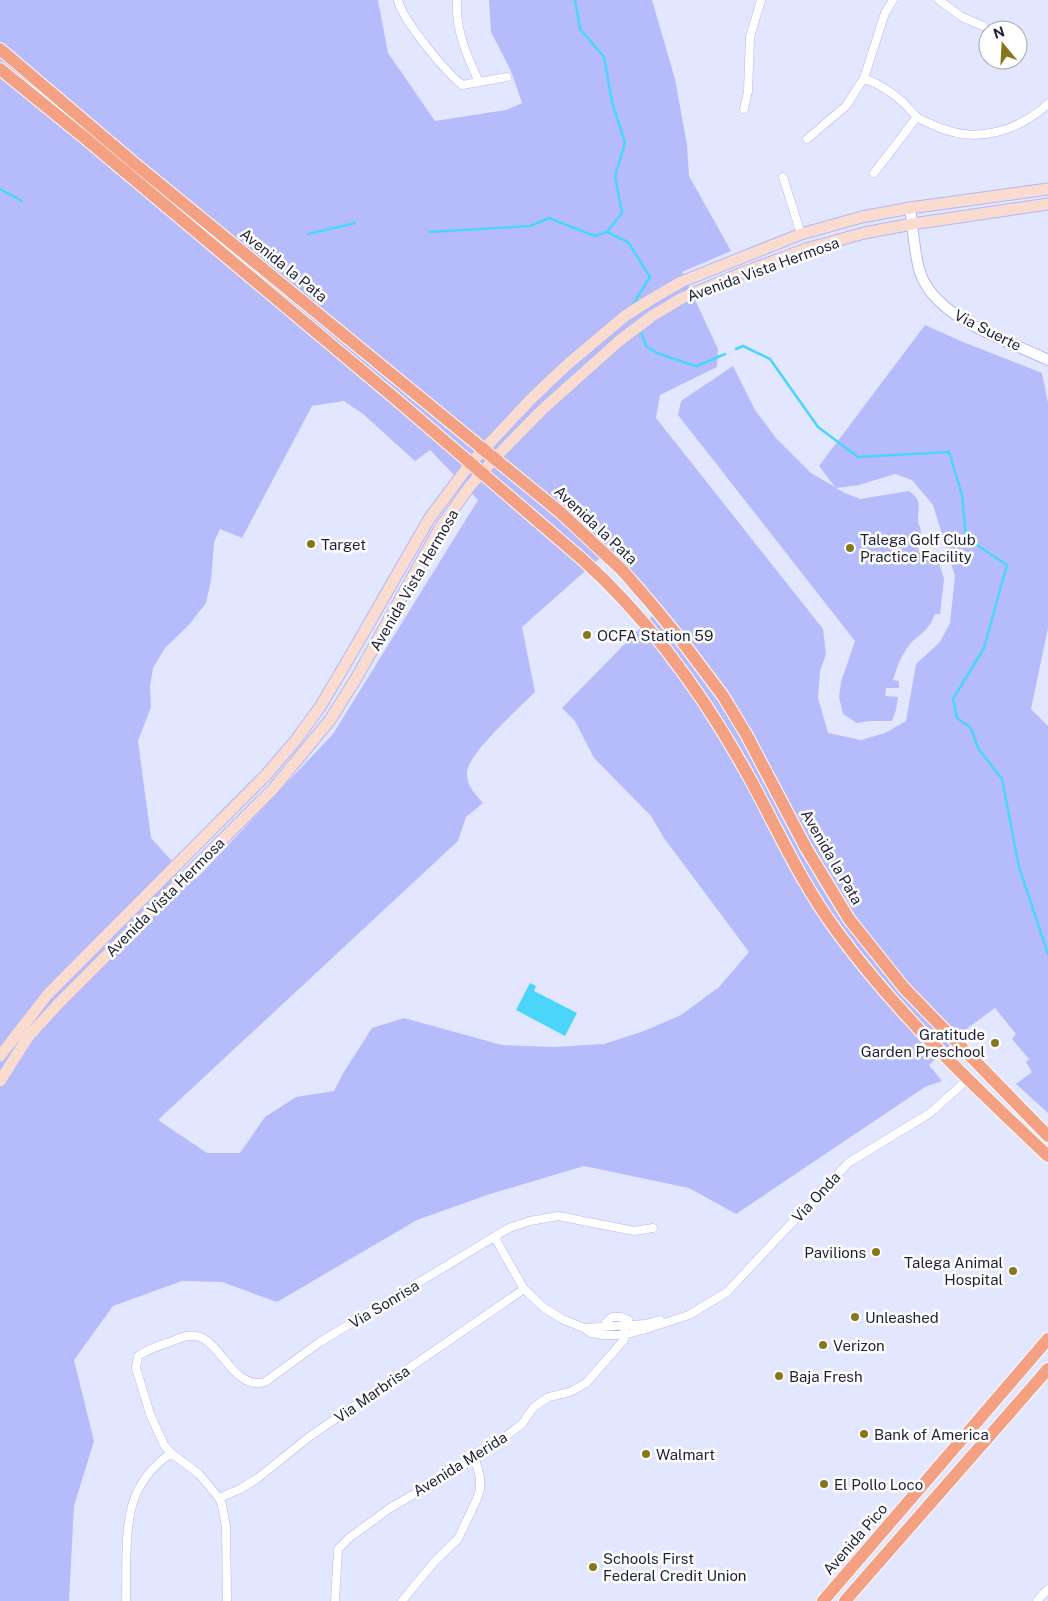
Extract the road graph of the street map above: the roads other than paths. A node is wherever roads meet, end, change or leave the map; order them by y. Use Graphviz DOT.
graph roads {
  1 [pos="398,0"];
  2 [pos="457,0"];
  3 [pos="761,0"];
  4 [pos="893,0"];
  5 [pos="939,0"];
  6 [pos="978,24"];
  7 [pos="0,49"];
  8 [pos="0,69"];
  9 [pos="507,77"];
  10 [pos="864,78"];
  11 [pos="478,82"];
  12 [pos="1048,104"];
  13 [pos="744,109"];
  14 [pos="917,117"];
  15 [pos="807,139"];
  16 [pos="874,173"];
  17 [pos="783,177"];
  18 [pos="1048,189"];
  19 [pos="1048,204"];
  20 [pos="910,208"];
  21 [pos="912,224"];
  22 [pos="801,234"];
  23 [pos="1048,360"];
  24 [pos="483,449"];
  25 [pos="495,458"];
  26 [pos="470,464"];
  27 [pos="481,473"];
  28 [pos="0,1056"];
  29 [pos="967,1080"];
  30 [pos="0,1081"];
  31 [pos="999,1087"];
  32 [pos="1048,1136"];
  33 [pos="1048,1156"];
  34 [pos="653,1228"];
  35 [pos="495,1238"];
  36 [pos="524,1289"];
  37 [pos="671,1321"];
  38 [pos="625,1322"];
  39 [pos="606,1326"];
  40 [pos="584,1328"];
  41 [pos="607,1335"];
  42 [pos="624,1335"];
  43 [pos="1048,1339"];
  44 [pos="1048,1369"];
  45 [pos="171,1453"];
  46 [pos="475,1459"];
  47 [pos="219,1498"];
  48 [pos="1048,1588"];
  49 [pos="126,1601"];
  50 [pos="226,1601"];
  51 [pos="335,1601"];
  52 [pos="402,1601"];
  53 [pos="823,1601"];
  54 [pos="845,1601"];
  55 [pos="1037,1601"];
  1 -- 11 [label="street"];
  2 -- 11 [label="street"];
  3 -- 13 [label="street"];
  4 -- 10 [label="street"];
  5 -- 6 [label="street"];
  7 -- 24 [label="highway, Avenida la Pata"];
  8 -- 26 [label="highway, Avenida la Pata"];
  9 -- 11 [label="street"];
  10 -- 14 [label="street"];
  10 -- 15 [label="street"];
  12 -- 14 [label="street"];
  14 -- 16 [label="street"];
  17 -- 22 [label="street"];
  18 -- 20 [label="main road, Avenida Vista Hermosa"];
  19 -- 21 [label="main road, Avenida Vista Hermosa"];
  20 -- 21 [label="street, Via Suerte"];
  20 -- 22 [label="main road, Avenida Vista Hermosa"];
  21 -- 23 [label="street, Via Suerte"];
  21 -- 25 [label="main road, Avenida Vista Hermosa"];
  22 -- 24 [label="main road, Avenida Vista Hermosa"];
  24 -- 25 [label="highway, Avenida la Pata"];
  24 -- 26 [label="main road, Avenida Vista Hermosa"];
  25 -- 27 [label="main road, Avenida Vista Hermosa"];
  25 -- 31 [label="highway, Avenida la Pata"];
  26 -- 27 [label="highway, Avenida la Pata"];
  26 -- 28 [label="main road, Avenida Vista Hermosa"];
  27 -- 29 [label="highway, Avenida la Pata"];
  27 -- 30 [label="main road, Avenida Vista Hermosa"];
  29 -- 31 [label="highway"];
  29 -- 33 [label="highway, Avenida la Pata"];
  29 -- 37 [label="street, Via Onda"];
  31 -- 32 [label="highway, Avenida la Pata"];
  34 -- 35 [label="street, Via Sonrisa"];
  35 -- 36 [label="street, Via Onda"];
  35 -- 45 [label="street, Via Sonrisa"];
  36 -- 40 [label="street, Via Onda"];
  36 -- 47 [label="street, Via Marbrisa"];
  37 -- 38 [label="street, Via Onda"];
  37 -- 42 [label="street, Via Onda"];
  38 -- 39 [label="street, Via Onda"];
  38 -- 42 [label="street, Avenida Merida"];
  39 -- 40 [label="street, Via Onda"];
  39 -- 41 [label="street"];
  40 -- 41 [label="street, Via Onda"];
  41 -- 42 [label="street, Via Onda"];
  42 -- 46 [label="street, Avenida Merida"];
  43 -- 53 [label="highway, Avenida Pico"];
  44 -- 54 [label="highway"];
  45 -- 47 [label="street"];
  45 -- 49 [label="street"];
  46 -- 51 [label="street, Avenida Merida"];
  46 -- 52 [label="street"];
  47 -- 50 [label="street"];
  48 -- 55 [label="street"];
}
